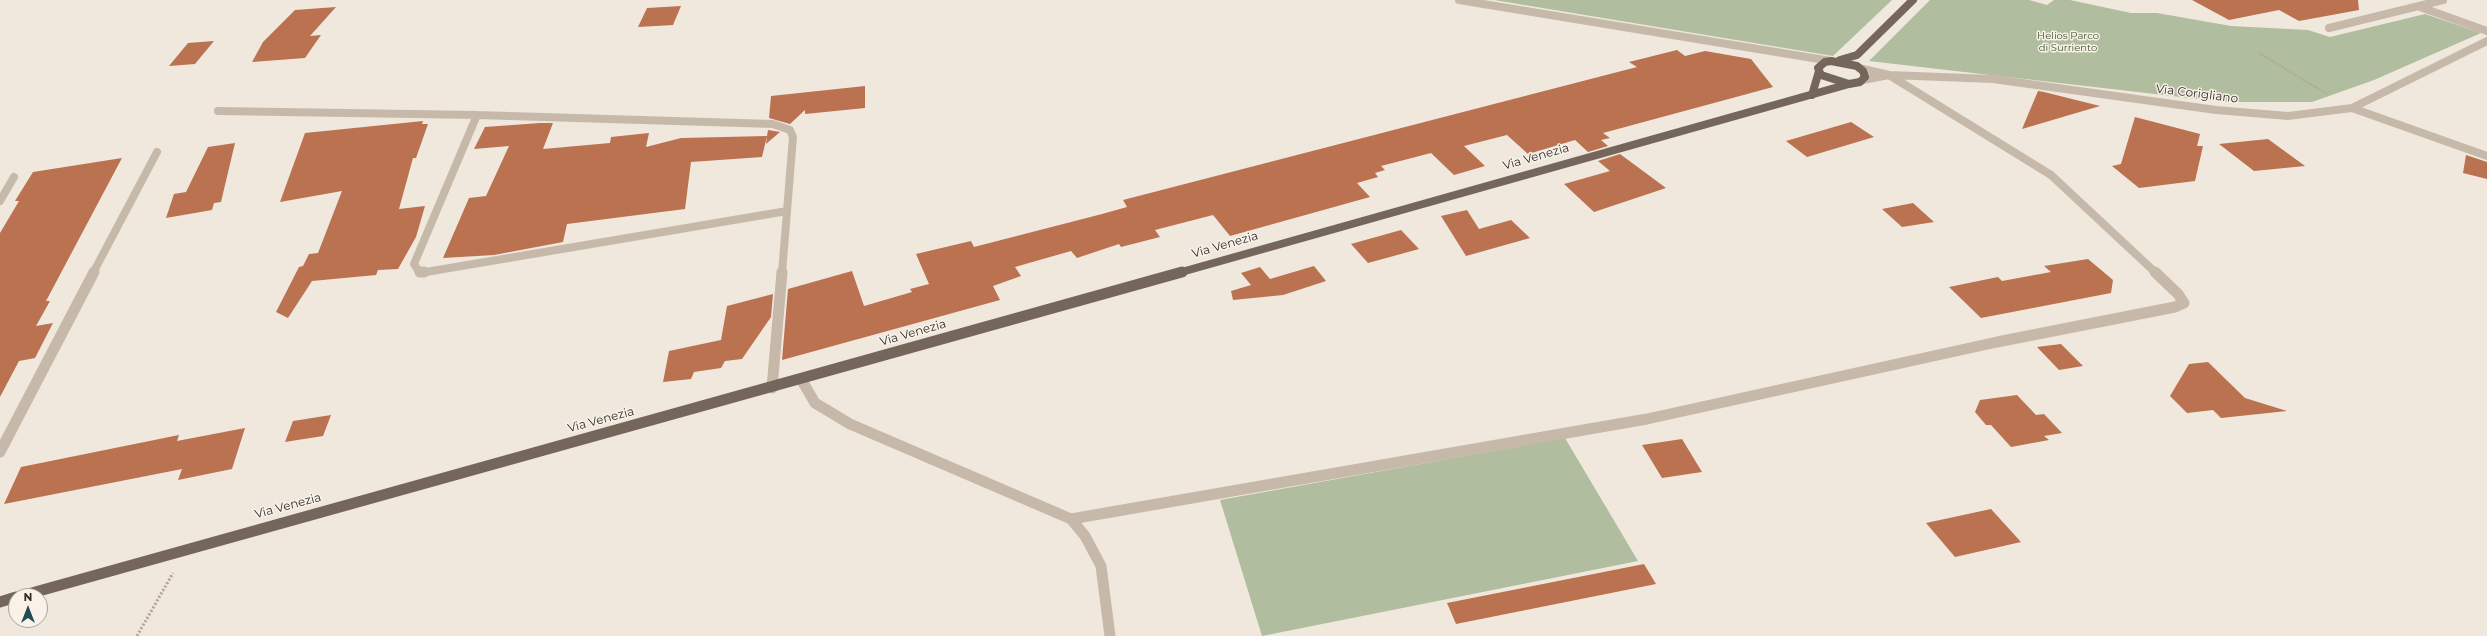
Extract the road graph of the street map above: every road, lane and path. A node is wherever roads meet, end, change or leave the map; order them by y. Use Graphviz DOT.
graph roads {
  1 [pos="1459,0"];
  2 [pos="1913,0"];
  3 [pos="2443,0"];
  4 [pos="2420,7"];
  5 [pos="2329,28"];
  6 [pos="2487,31"];
  7 [pos="2487,41"];
  8 [pos="2259,53"];
  9 [pos="1857,55"];
  10 [pos="1791,56"];
  11 [pos="1835,61"];
  12 [pos="1858,67"];
  13 [pos="1818,69"];
  14 [pos="1889,75"];
  15 [pos="1863,80"];
  16 [pos="1849,84"];
  17 [pos="1812,95"];
  18 [pos="2352,108"];
  19 [pos="218,111"];
  20 [pos="477,115"];
  21 [pos="157,152"];
  22 [pos="2487,156"];
  23 [pos="14,178"];
  24 [pos="0,201"];
  25 [pos="787,211"];
  26 [pos="801,379"];
  27 [pos="772,388"];
  28 [pos="0,452"];
  29 [pos="1071,519"];
  30 [pos="187,548"];
  31 [pos="48,588"];
  32 [pos="136,636"];
  33 [pos="1110,636"];
  1 -- 10 [label="street"];
  2 -- 9 [label="main road"];
  3 -- 4 [label="street"];
  4 -- 5 [label="street"];
  4 -- 6 [label="street"];
  7 -- 18 [label="street, Via Corigliano"];
  8 -- 18 [label="path"];
  9 -- 11 [label="main road"];
  9 -- 12 [label="main road"];
  10 -- 11 [label="street"];
  10 -- 13 [label="street"];
  11 -- 12 [label="main road"];
  11 -- 13 [label="main road"];
  12 -- 14 [label="street"];
  12 -- 15 [label="main road"];
  13 -- 16 [label="main road"];
  13 -- 17 [label="main road"];
  14 -- 15 [label="street"];
  14 -- 18 [label="street, Via Corigliano"];
  14 -- 29 [label="street"];
  15 -- 16 [label="main road, Via Venezia"];
  16 -- 17 [label="main road, Via Venezia"];
  17 -- 26 [label="main road, Via Venezia"];
  18 -- 22 [label="street"];
  19 -- 20 [label="street"];
  20 -- 25 [label="street"];
  20 -- 25 [label="street"];
  21 -- 28 [label="street"];
  23 -- 24 [label="street"];
  25 -- 27 [label="street"];
  26 -- 27 [label="main road, Via Venezia"];
  26 -- 29 [label="street"];
  27 -- 30 [label="main road, Via Venezia"];
  29 -- 33 [label="street"];
  30 -- 31 [label="main road, Via Venezia"];
  30 -- 32 [label="path"];
}
